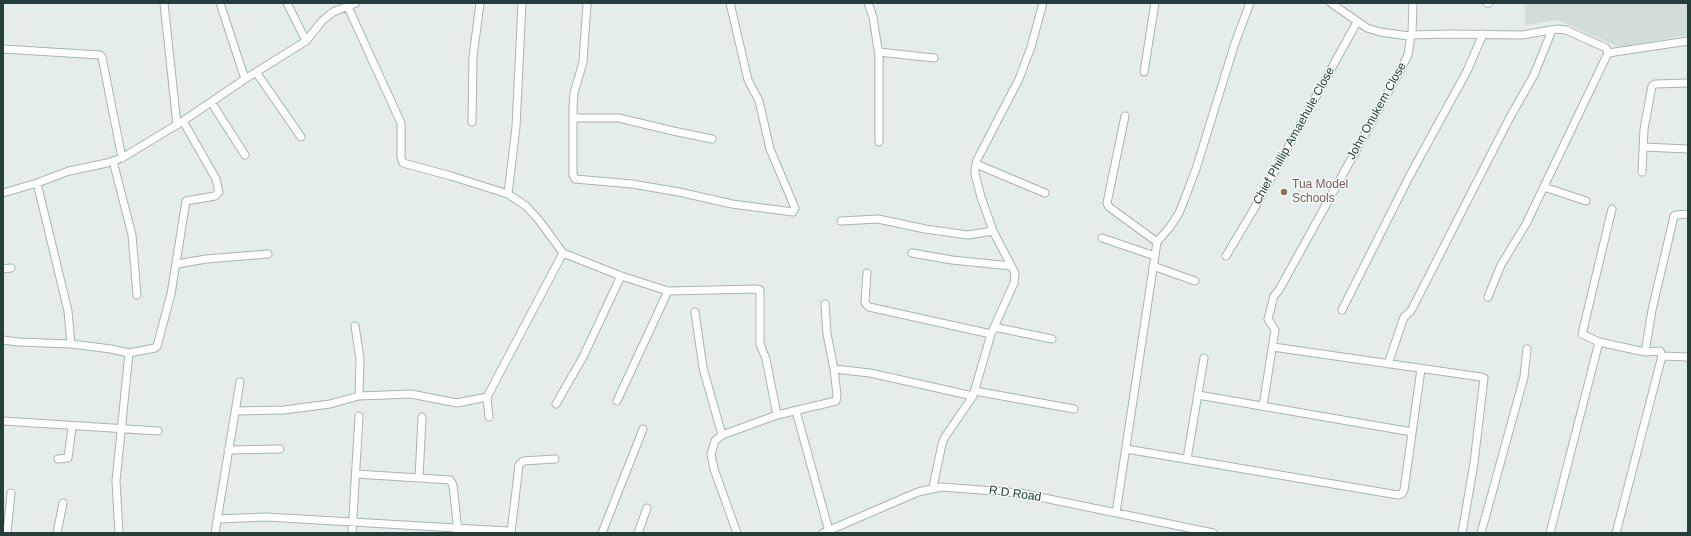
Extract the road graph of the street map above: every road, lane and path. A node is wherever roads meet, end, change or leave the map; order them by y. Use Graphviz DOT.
graph roads {
  1 [pos="164,3"];
  2 [pos="220,3"];
  3 [pos="287,3"];
  4 [pos="356,3"];
  5 [pos="480,3"];
  6 [pos="522,3"];
  7 [pos="587,3"];
  8 [pos="730,3"];
  9 [pos="868,3"];
  10 [pos="1043,3"];
  11 [pos="1155,3"];
  12 [pos="1250,3"];
  13 [pos="1331,3"];
  14 [pos="1413,3"];
  15 [pos="348,5"];
  16 [pos="1357,22"];
  17 [pos="1552,30"];
  18 [pos="1483,34"];
  19 [pos="1411,35"];
  20 [pos="306,41"];
  21 [pos="1688,41"];
  22 [pos="3,50"];
  23 [pos="879,52"];
  24 [pos="1608,53"];
  25 [pos="934,58"];
  26 [pos="256,72"];
  27 [pos="1144,72"];
  28 [pos="245,79"];
  29 [pos="1688,83"];
  30 [pos="211,102"];
  31 [pos="1125,116"];
  32 [pos="573,118"];
  33 [pos="472,122"];
  34 [pos="180,123"];
  35 [pos="301,137"];
  36 [pos="712,139"];
  37 [pos="879,142"];
  38 [pos="1643,146"];
  39 [pos="1688,149"];
  40 [pos="245,155"];
  41 [pos="122,158"];
  42 [pos="113,161"];
  43 [pos="976,164"];
  44 [pos="1642,172"];
  45 [pos="37,184"];
  46 [pos="1544,187"];
  47 [pos="1045,192"];
  48 [pos="3,193"];
  49 [pos="508,194"];
  50 [pos="1586,201"];
  51 [pos="1612,209"];
  52 [pos="1688,214"];
  53 [pos="840,221"];
  54 [pos="993,231"];
  55 [pos="1102,238"];
  56 [pos="1157,242"];
  57 [pos="563,253"];
  58 [pos="912,253"];
  59 [pos="1228,253"];
  60 [pos="268,254"];
  61 [pos="1155,256"];
  62 [pos="177,264"];
  63 [pos="1011,266"];
  64 [pos="1153,266"];
  65 [pos="11,268"];
  66 [pos="3,269"];
  67 [pos="867,273"];
  68 [pos="621,276"];
  69 [pos="1195,281"];
  70 [pos="668,291"];
  71 [pos="137,295"];
  72 [pos="1488,297"];
  73 [pos="825,304"];
  74 [pos="1342,310"];
  75 [pos="695,312"];
  76 [pos="355,326"];
  77 [pos="993,330"];
  78 [pos="3,340"];
  79 [pos="1052,340"];
  80 [pos="1599,342"];
  81 [pos="71,344"];
  82 [pos="1273,347"];
  83 [pos="1527,349"];
  84 [pos="1644,352"];
  85 [pos="129,353"];
  86 [pos="1662,356"];
  87 [pos="1688,357"];
  88 [pos="1204,358"];
  89 [pos="1388,364"];
  90 [pos="834,369"];
  91 [pos="1421,369"];
  92 [pos="240,382"];
  93 [pos="974,394"];
  94 [pos="1198,395"];
  95 [pos="359,396"];
  96 [pos="487,397"];
  97 [pos="617,402"];
  98 [pos="556,404"];
  99 [pos="1263,406"];
  100 [pos="1074,409"];
  101 [pos="235,411"];
  102 [pos="796,411"];
  103 [pos="777,415"];
  104 [pos="359,416"];
  105 [pos="422,417"];
  106 [pos="489,417"];
  107 [pos="3,421"];
  108 [pos="72,427"];
  109 [pos="643,429"];
  110 [pos="122,430"];
  111 [pos="158,431"];
  112 [pos="1412,432"];
  113 [pos="722,435"];
  114 [pos="280,448"];
  115 [pos="1126,449"];
  116 [pos="228,450"];
  117 [pos="58,459"];
  118 [pos="555,459"];
  119 [pos="1187,459"];
  120 [pos="356,474"];
  121 [pos="419,478"];
  122 [pos="933,487"];
  123 [pos="11,493"];
  124 [pos="63,503"];
  125 [pos="647,508"];
  126 [pos="1116,513"];
  127 [pos="218,519"];
  128 [pos="509,532"];
  129 [pos="826,532"];
  130 [pos="7,533"];
  131 [pos="57,533"];
  132 [pos="119,533"];
  133 [pos="215,533"];
  134 [pos="352,533"];
  135 [pos="458,533"];
  136 [pos="602,533"];
  137 [pos="638,533"];
  138 [pos="736,533"];
  139 [pos="1213,533"];
  140 [pos="1462,533"];
  141 [pos="1481,533"];
  142 [pos="1550,533"];
  143 [pos="1616,533"];
  1 -- 34 [label="street"];
  2 -- 28 [label="street"];
  3 -- 20 [label="street"];
  4 -- 15 [label="street"];
  5 -- 33 [label="street"];
  6 -- 49 [label="street"];
  7 -- 32 [label="street"];
  8 -- 32 [label="street"];
  9 -- 23 [label="street"];
  10 -- 43 [label="street"];
  11 -- 27 [label="street"];
  12 -- 56 [label="street"];
  13 -- 16 [label="street"];
  14 -- 19 [label="street, John Onukem Close"];
  15 -- 20 [label="street"];
  15 -- 49 [label="street"];
  16 -- 19 [label="street"];
  16 -- 59 [label="street, Chief Phillip Amaehule Close"];
  17 -- 18 [label="street"];
  17 -- 24 [label="street"];
  17 -- 89 [label="street"];
  18 -- 19 [label="street"];
  18 -- 74 [label="street"];
  19 -- 82 [label="street, John Onukem Close"];
  20 -- 26 [label="street"];
  21 -- 24 [label="street"];
  22 -- 41 [label="street"];
  23 -- 25 [label="street"];
  23 -- 37 [label="street"];
  24 -- 46 [label="street"];
  26 -- 28 [label="street"];
  26 -- 35 [label="street"];
  28 -- 30 [label="street"];
  29 -- 38 [label="street"];
  30 -- 34 [label="street"];
  30 -- 40 [label="street"];
  31 -- 56 [label="street"];
  32 -- 36 [label="street"];
  34 -- 41 [label="street"];
  34 -- 62 [label="street"];
  38 -- 39 [label="street"];
  38 -- 44 [label="street"];
  41 -- 42 [label="street"];
  42 -- 45 [label="street"];
  42 -- 71 [label="street"];
  43 -- 47 [label="street"];
  43 -- 54 [label="street"];
  45 -- 48 [label="street"];
  45 -- 81 [label="street"];
  46 -- 50 [label="street"];
  46 -- 72 [label="street"];
  49 -- 57 [label="street"];
  51 -- 80 [label="street"];
  52 -- 84 [label="street"];
  53 -- 54 [label="street"];
  54 -- 63 [label="street"];
  55 -- 61 [label="street"];
  56 -- 61 [label="street"];
  57 -- 68 [label="street"];
  57 -- 96 [label="street"];
  58 -- 63 [label="street"];
  60 -- 62 [label="street"];
  61 -- 64 [label="street"];
  62 -- 85 [label="street"];
  63 -- 77 [label="street"];
  64 -- 69 [label="street"];
  64 -- 115 [label="street"];
  65 -- 66 [label="street"];
  67 -- 77 [label="street"];
  68 -- 70 [label="street"];
  68 -- 98 [label="street"];
  70 -- 97 [label="street"];
  70 -- 103 [label="street"];
  73 -- 90 [label="street"];
  75 -- 113 [label="street"];
  76 -- 95 [label="street"];
  77 -- 79 [label="street"];
  77 -- 93 [label="street"];
  78 -- 81 [label="street"];
  80 -- 84 [label="street"];
  80 -- 142 [label="street"];
  81 -- 85 [label="street"];
  82 -- 89 [label="street"];
  82 -- 99 [label="street"];
  83 -- 141 [label="street"];
  84 -- 86 [label="street"];
  85 -- 110 [label="street"];
  86 -- 87 [label="street"];
  86 -- 143 [label="street"];
  88 -- 94 [label="street"];
  89 -- 91 [label="street"];
  90 -- 93 [label="street"];
  90 -- 102 [label="street"];
  91 -- 112 [label="street"];
  91 -- 140 [label="street"];
  92 -- 101 [label="street"];
  93 -- 100 [label="street"];
  93 -- 122 [label="street"];
  94 -- 99 [label="street"];
  94 -- 119 [label="street"];
  95 -- 96 [label="street"];
  95 -- 101 [label="street"];
  96 -- 106 [label="street"];
  99 -- 112 [label="street"];
  101 -- 116 [label="street"];
  102 -- 103 [label="street"];
  102 -- 129 [label="street"];
  103 -- 113 [label="street"];
  104 -- 120 [label="street"];
  105 -- 121 [label="street"];
  107 -- 108 [label="street"];
  108 -- 110 [label="street"];
  108 -- 117 [label="street"];
  109 -- 136 [label="street"];
  110 -- 111 [label="street"];
  110 -- 132 [label="street"];
  112 -- 119 [label="street"];
  113 -- 138 [label="street"];
  114 -- 116 [label="street"];
  115 -- 119 [label="street"];
  115 -- 126 [label="street"];
  116 -- 127 [label="street"];
  118 -- 128 [label="street"];
  120 -- 121 [label="street"];
  120 -- 134 [label="street"];
  121 -- 135 [label="street"];
  122 -- 126 [label="street, R.D Road"];
  122 -- 129 [label="street, R.D Road"];
  123 -- 130 [label="street"];
  124 -- 131 [label="street"];
  125 -- 137 [label="street"];
  126 -- 139 [label="street, R.D Road"];
  127 -- 128 [label="street"];
  127 -- 133 [label="street"];
}
